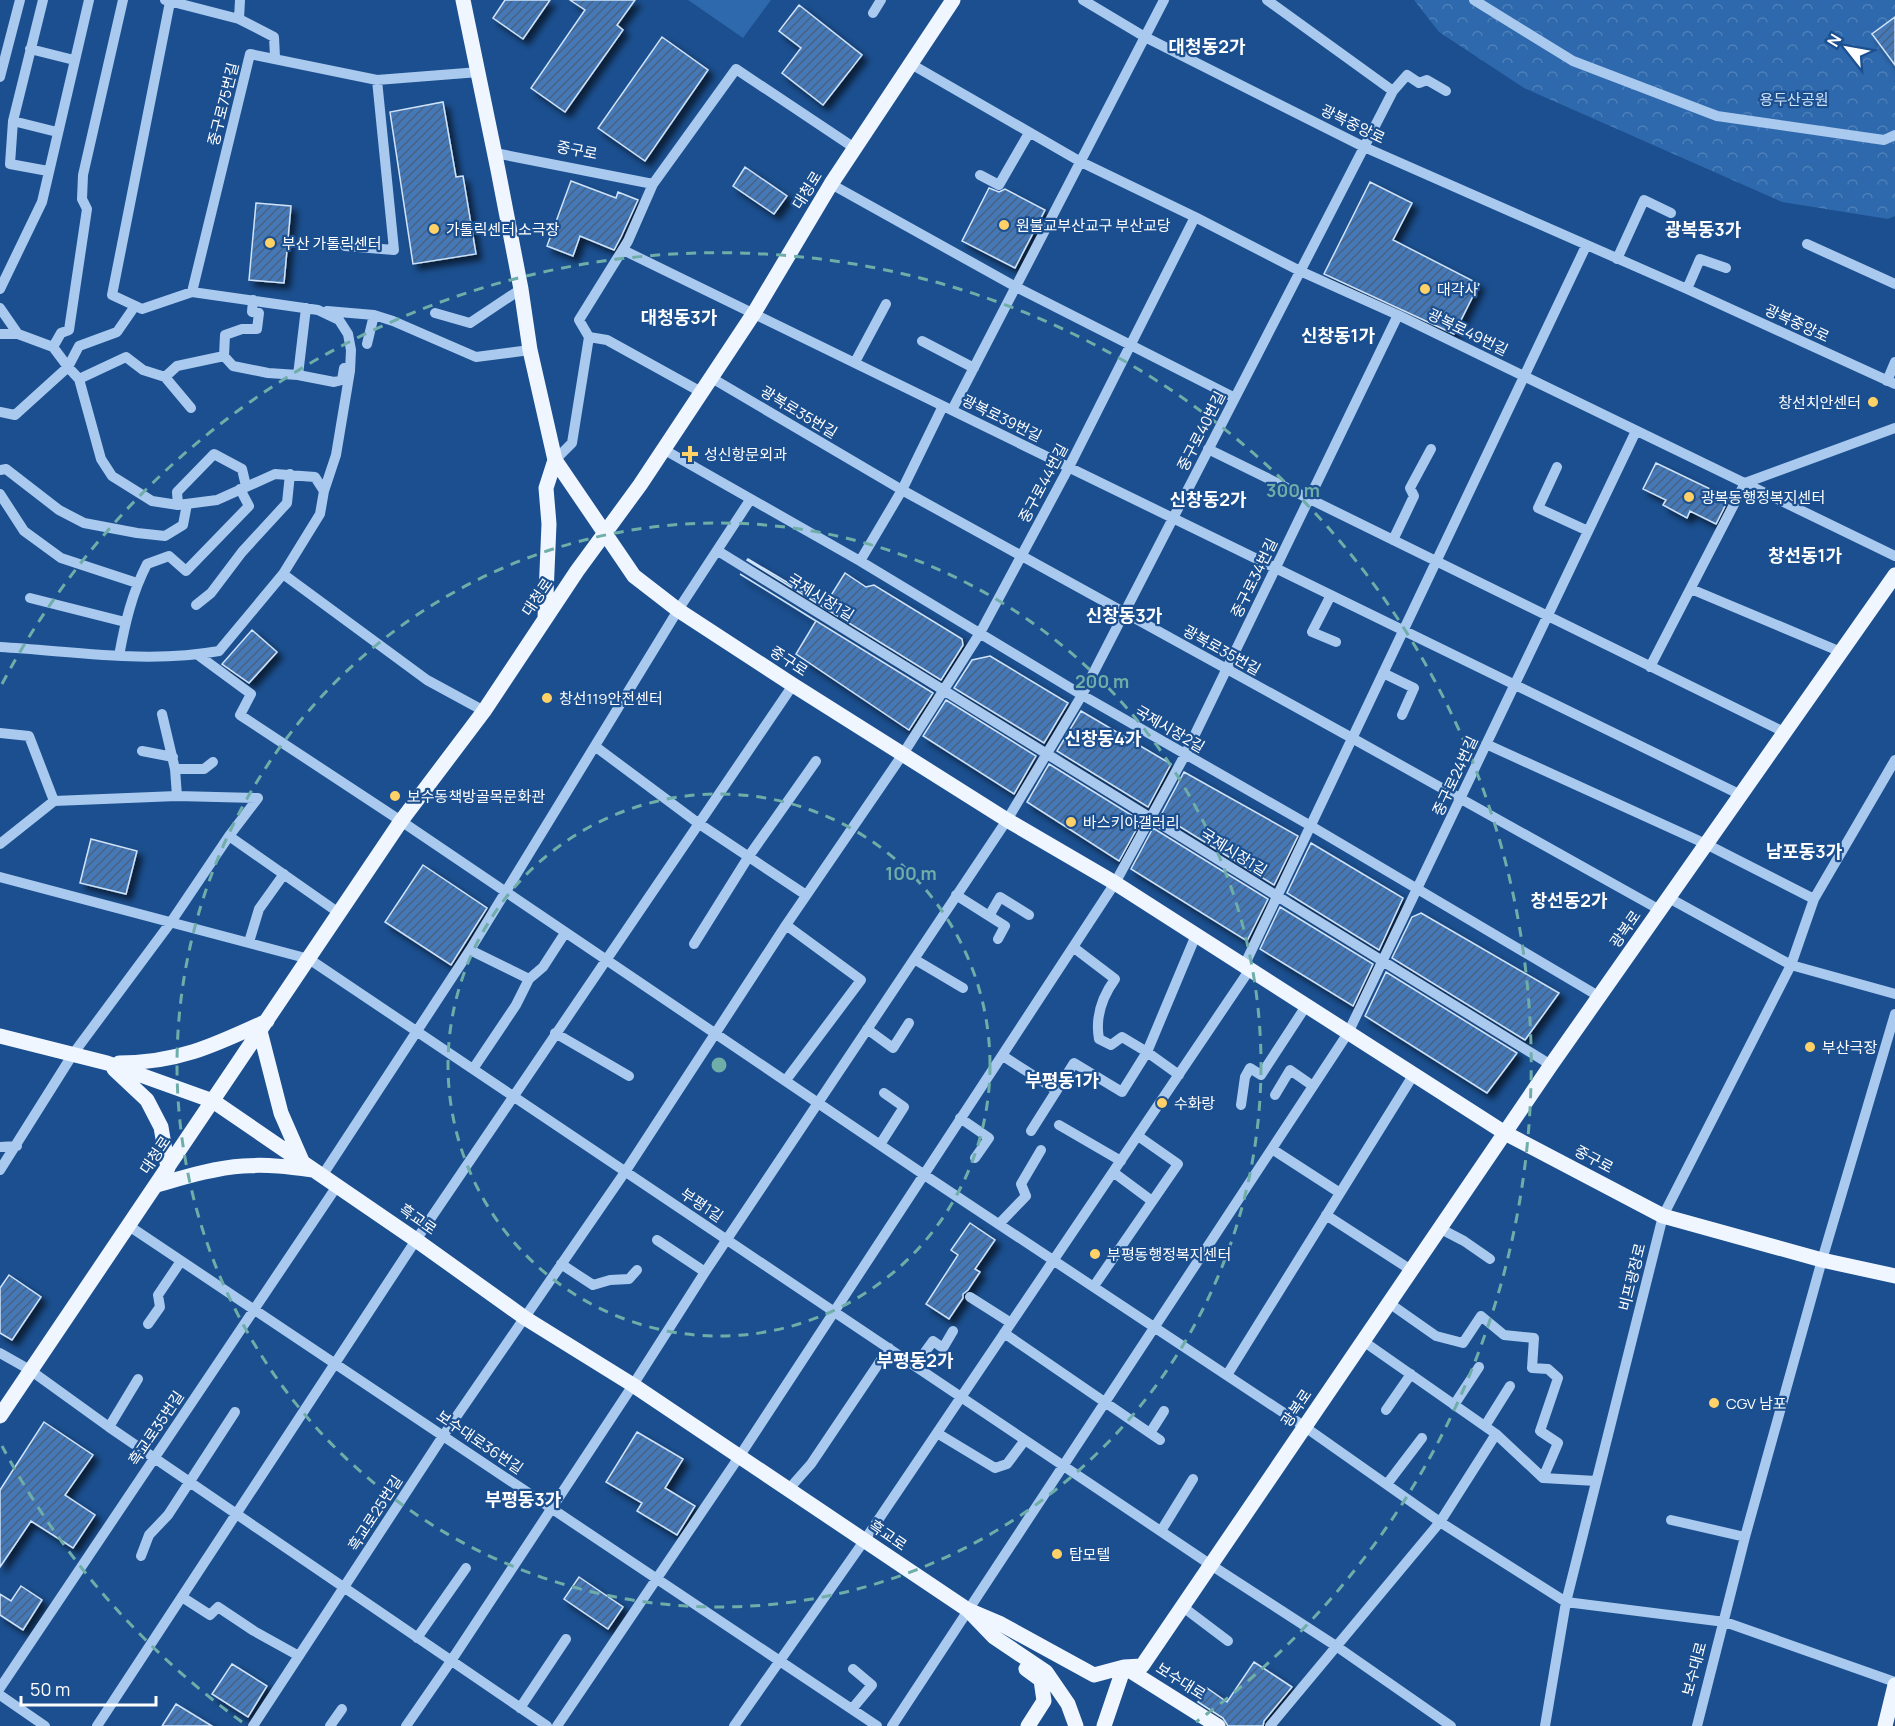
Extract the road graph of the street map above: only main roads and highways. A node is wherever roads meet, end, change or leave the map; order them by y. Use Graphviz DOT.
graph roads {
  1 [pos="463,0"];
  2 [pos="953,0"];
  3 [pos="555,460"];
  4 [pos="604,534"];
  5 [pos="1895,574"];
  6 [pos="545,618"];
  7 [pos="264,1026"];
  8 [pos="0,1036"];
  9 [pos="107,1063"];
  10 [pos="213,1101"];
  11 [pos="1505,1133"];
  12 [pos="168,1168"];
  13 [pos="312,1169"];
  14 [pos="157,1185"];
  15 [pos="1895,1276"];
  16 [pos="0,1416"];
  17 [pos="968,1610"];
  18 [pos="994,1637"];
  19 [pos="1124,1667"];
  20 [pos="1895,1683"];
  21 [pos="1028,1726"];
  22 [pos="1076,1726"];
  23 [pos="1104,1726"];
  24 [pos="1218,1726"];
  25 [pos="1886,1726"];
  1 -- 3 [label="main road, 중구로"];
  2 -- 4 [label="main road, 대청로"];
  3 -- 4 [label="main road, 중구로"];
  3 -- 6 [label="main road"];
  4 -- 6 [label="main road, 대청로"];
  4 -- 11 [label="main road, 중구로"];
  5 -- 11 [label="main road, 광복로"];
  6 -- 7 [label="main road, 대청로"];
  7 -- 9 [label="main road"];
  7 -- 10 [label="main road, 대청로"];
  7 -- 13 [label="main road"];
  8 -- 9 [label="main road, 흑교로"];
  9 -- 10 [label="main road, 흑교로"];
  9 -- 12 [label="main road"];
  10 -- 12 [label="main road, 대청로"];
  10 -- 13 [label="main road, 흑교로"];
  11 -- 15 [label="main road, 중구로"];
  11 -- 19 [label="main road, 광복로"];
  12 -- 14 [label="main road, 대청로"];
  13 -- 14 [label="main road"];
  13 -- 17 [label="main road, 흑교로"];
  14 -- 16 [label="main road, 대청로"];
  17 -- 18 [label="main road, 흑교로"];
  17 -- 19 [label="main road, 흑교로"];
  18 -- 21 [label="main road"];
  18 -- 22 [label="main road, 흑교로"];
  19 -- 23 [label="main road"];
  19 -- 24 [label="main road, 보수대로"];
  20 -- 25 [label="main road"];
}
